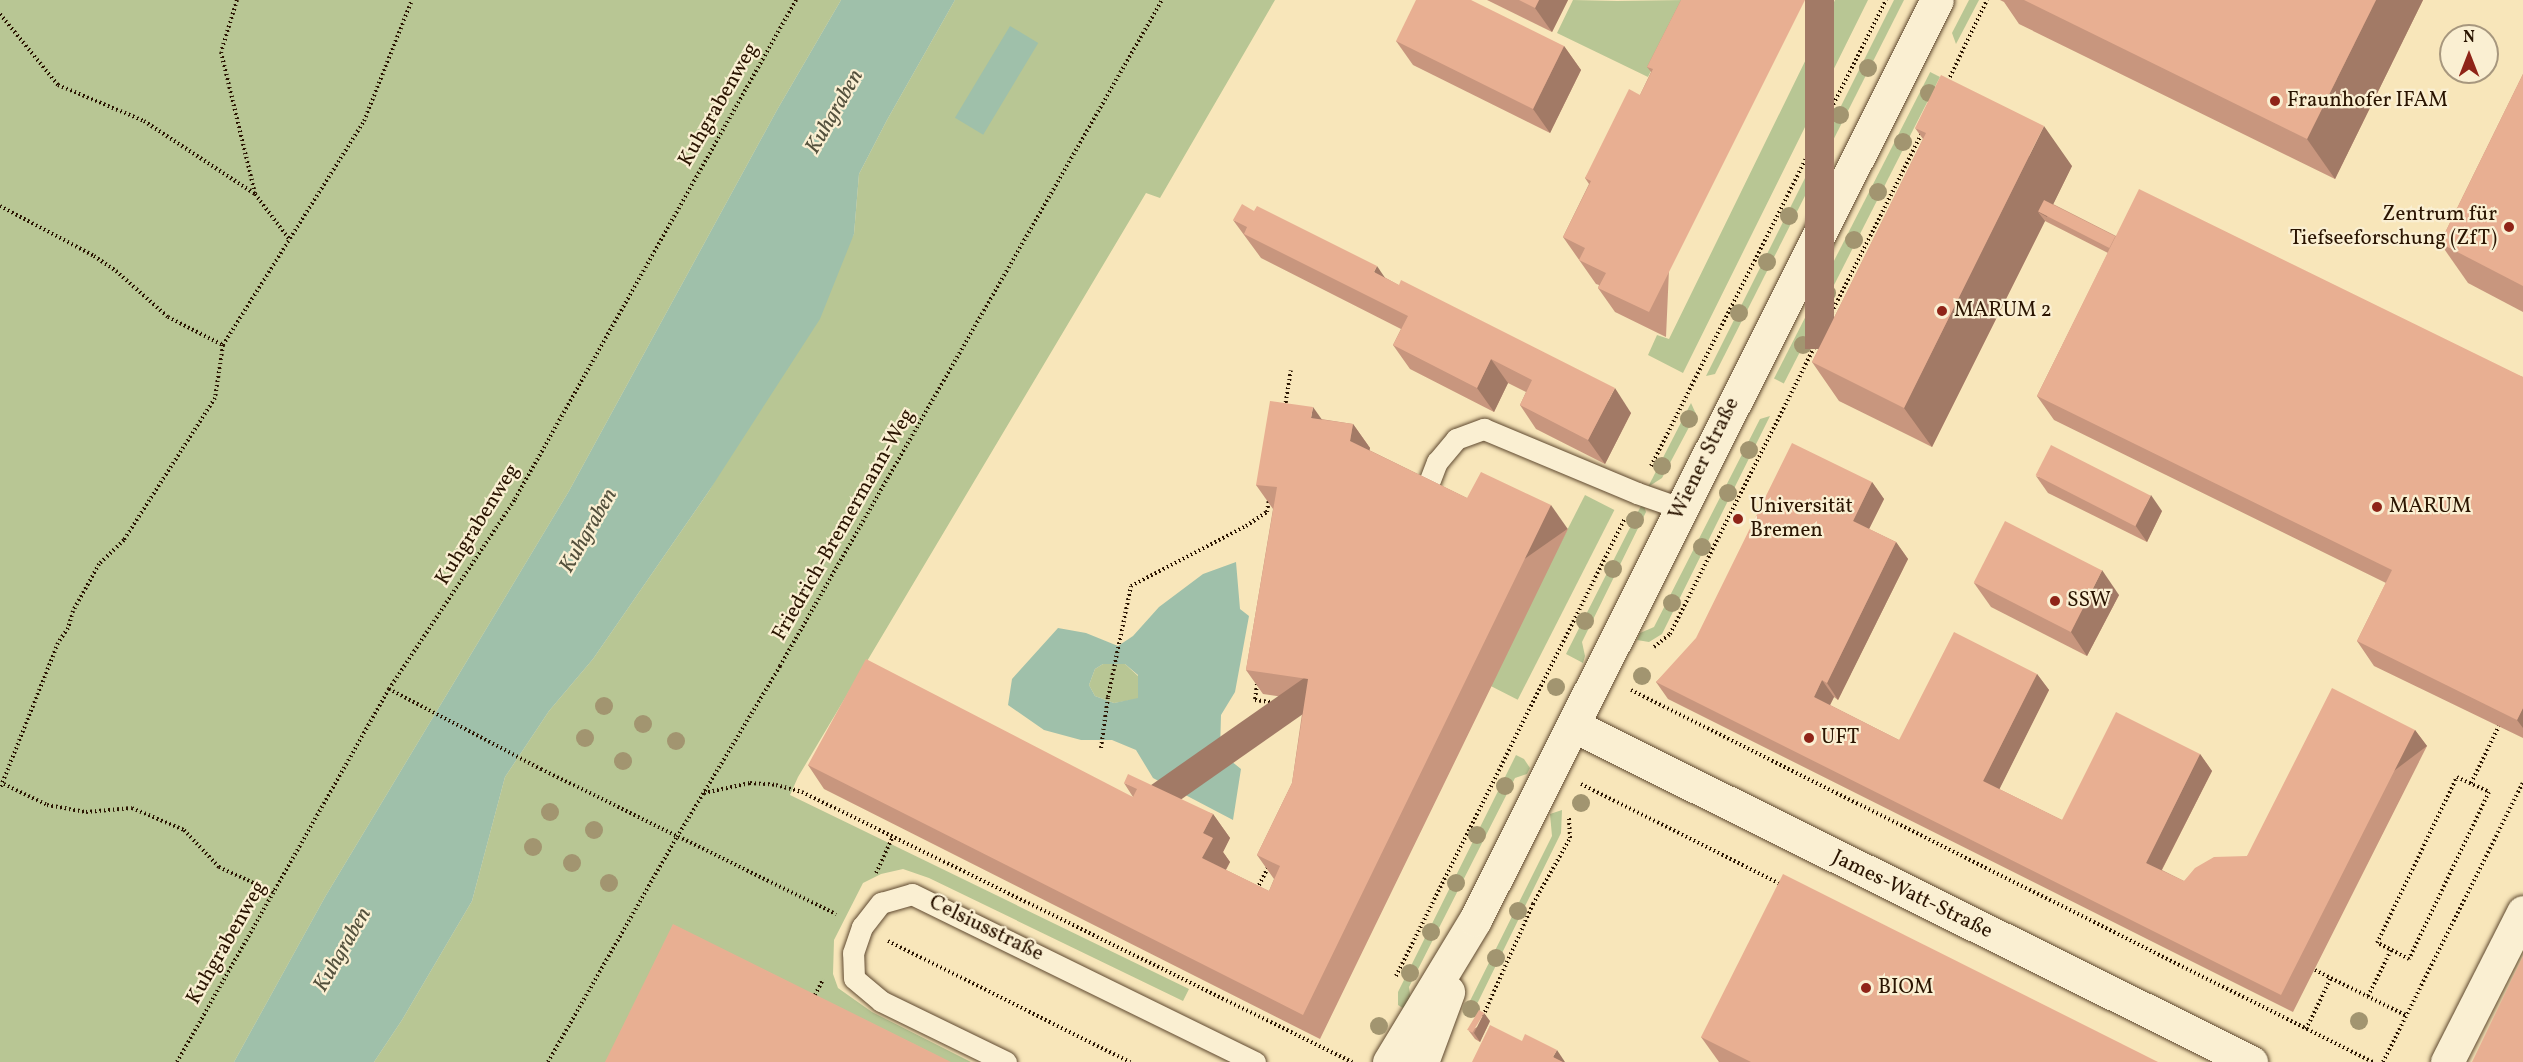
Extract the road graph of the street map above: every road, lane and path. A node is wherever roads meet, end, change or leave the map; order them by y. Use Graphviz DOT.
graph roads {
  1 [pos="237,0"];
  2 [pos="412,0"];
  3 [pos="796,0"];
  4 [pos="1161,0"];
  5 [pos="1886,0"];
  6 [pos="1937,0"];
  7 [pos="1987,0"];
  8 [pos="0,14"];
  9 [pos="1946,85"];
  10 [pos="1925,126"];
  11 [pos="255,194"];
  12 [pos="0,206"];
  13 [pos="289,239"];
  14 [pos="223,345"];
  15 [pos="1291,370"];
  16 [pos="1283,417"];
  17 [pos="1428,485"];
  18 [pos="1271,488"];
  19 [pos="1637,493"];
  20 [pos="1680,508"];
  21 [pos="1267,512"];
  22 [pos="1276,514"];
  23 [pos="1648,652"];
  24 [pos="1258,677"];
  25 [pos="1625,687"];
  26 [pos="389,689"];
  27 [pos="1316,708"];
  28 [pos="2499,726"];
  29 [pos="1586,733"];
  30 [pos="1101,748"];
  31 [pos="2471,783"];
  32 [pos="2523,783"];
  33 [pos="4,784"];
  34 [pos="0,789"];
  35 [pos="703,794"];
  36 [pos="1569,806"];
  37 [pos="677,837"];
  38 [pos="1273,857"];
  39 [pos="1788,887"];
  40 [pos="273,892"];
  41 [pos="1252,898"];
  42 [pos="2523,912"];
  43 [pos="1475,920"];
  44 [pos="862,927"];
  45 [pos="900,947"];
  46 [pos="2391,950"];
  47 [pos="2314,970"];
  48 [pos="2331,978"];
  49 [pos="1392,985"];
  50 [pos="2368,996"];
  51 [pos="2407,1016"];
  52 [pos="1482,1017"];
  53 [pos="2306,1029"];
  54 [pos="1364,1061"];
  55 [pos="177,1062"];
  56 [pos="548,1062"];
  57 [pos="1006,1062"];
  58 [pos="1130,1062"];
  59 [pos="1255,1062"];
  60 [pos="1422,1062"];
  61 [pos="2251,1062"];
  62 [pos="2373,1062"];
  63 [pos="2384,1062"];
  64 [pos="2447,1062"];
  1 -- 11 [label="path"];
  2 -- 13 [label="path"];
  3 -- 26 [label="path, Kuhgrabenweg"];
  4 -- 35 [label="path, Friedrich-Bremermann-Weg"];
  5 -- 19 [label="path"];
  6 -- 20 [label="street, Wiener Straße"];
  7 -- 9 [label="path"];
  8 -- 11 [label="path"];
  10 -- 23 [label="path"];
  11 -- 13 [label="path"];
  12 -- 14 [label="path"];
  13 -- 14 [label="path"];
  14 -- 33 [label="path"];
  15 -- 16 [label="path"];
  17 -- 19 [label="lane"];
  18 -- 21 [label="path"];
  19 -- 20 [label="lane"];
  19 -- 49 [label="path"];
  20 -- 29 [label="street, Wiener Straße"];
  21 -- 22 [label="path"];
  21 -- 30 [label="path"];
  24 -- 27 [label="path"];
  25 -- 53 [label="path"];
  26 -- 37 [label="path"];
  26 -- 40 [label="path, Kuhgrabenweg"];
  28 -- 31 [label="path"];
  29 -- 39 [label="path"];
  29 -- 43 [label="street, Wiener Straße"];
  29 -- 61 [label="street, James-Watt-Straße"];
  31 -- 46 [label="path"];
  31 -- 46 [label="path"];
  32 -- 51 [label="path"];
  33 -- 34 [label="path"];
  33 -- 40 [label="path"];
  35 -- 37 [label="path, Friedrich-Bremermann-Weg"];
  35 -- 54 [label="path"];
  36 -- 52 [label="path"];
  37 -- 44 [label="path"];
  37 -- 56 [label="path, Friedrich-Bremermann-Weg"];
  38 -- 41 [label="path"];
  40 -- 55 [label="path, Kuhgrabenweg"];
  42 -- 64 [label="street"];
  43 -- 54 [label="street, Wiener Straße"];
  43 -- 60 [label="street, Wiener Straße"];
  44 -- 57 [label="lane, Celsiusstraße"];
  44 -- 59 [label="lane, Celsiusstraße"];
  45 -- 58 [label="path"];
  46 -- 50 [label="path"];
  47 -- 48 [label="path"];
  48 -- 50 [label="path"];
  48 -- 53 [label="path"];
  50 -- 51 [label="path"];
  51 -- 63 [label="path"];
  53 -- 62 [label="path"];
}
